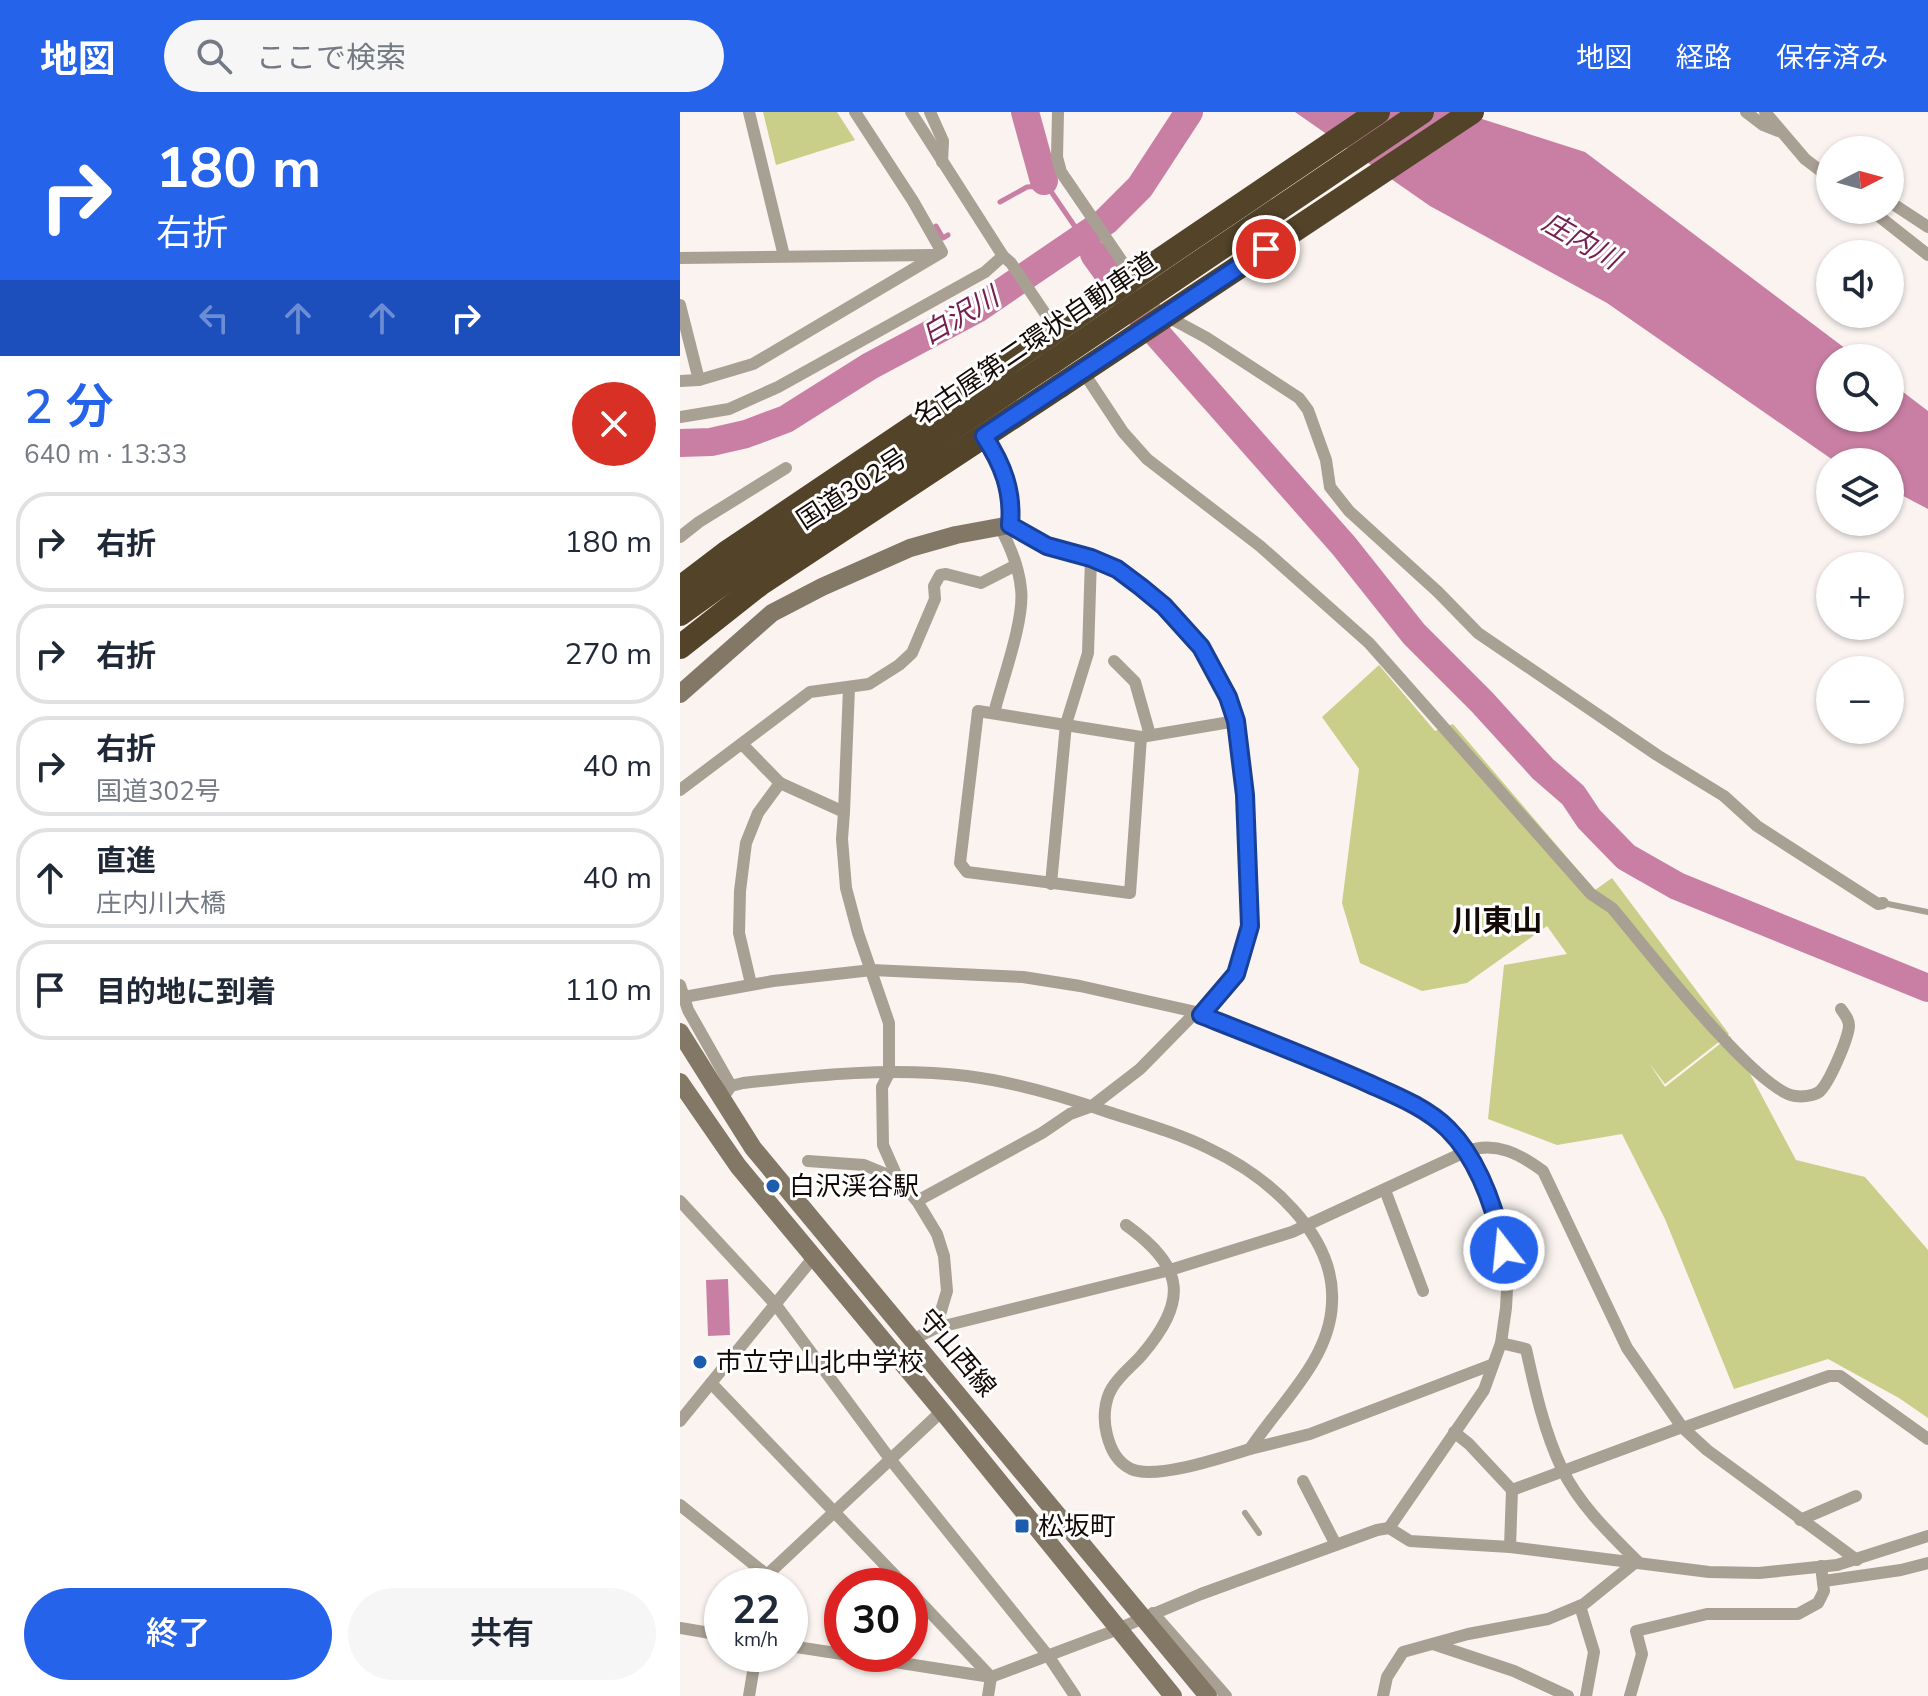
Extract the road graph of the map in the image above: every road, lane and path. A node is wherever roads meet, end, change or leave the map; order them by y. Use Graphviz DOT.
graph roads {
  1 [pos="749,112"];
  2 [pos="855,112"];
  3 [pos="911,112"];
  4 [pos="930,112"];
  5 [pos="1058,112"];
  6 [pos="1378,112"];
  7 [pos="1422,112"];
  8 [pos="1472,112"];
  9 [pos="1746,112"];
  10 [pos="1765,112"];
  11 [pos="1781,132"];
  12 [pos="942,162"];
  13 [pos="1816,167"];
  14 [pos="1904,211"];
  15 [pos="1889,224"];
  16 [pos="1928,227"];
  17 [pos="937,255"];
  18 [pos="1928,255"];
  19 [pos="784,256"];
  20 [pos="680,258"];
  21 [pos="1007,259"];
  22 [pos="680,305"];
  23 [pos="1046,352"];
  24 [pos="699,380"];
  25 [pos="680,381"];
  26 [pos="680,417"];
  27 [pos="984,436"];
  28 [pos="786,468"];
  29 [pos="1006,527"];
  30 [pos="680,537"];
  31 [pos="1091,558"];
  32 [pos="1016,565"];
  33 [pos="680,588"];
  34 [pos="680,614"];
  35 [pos="680,647"];
  36 [pos="1114,661"];
  37 [pos="849,688"];
  38 [pos="680,694"];
  39 [pos="994,713"];
  40 [pos="1236,721"];
  41 [pos="1066,724"];
  42 [pos="1146,736"];
  43 [pos="742,744"];
  44 [pos="780,783"];
  45 [pos="680,790"];
  46 [pos="844,812"];
  47 [pos="1051,884"];
  48 [pos="1883,903"];
  49 [pos="1928,912"];
  50 [pos="872,970"];
  51 [pos="751,984"];
  52 [pos="682,991"];
  53 [pos="1841,1009"];
  54 [pos="1198,1013"];
  55 [pos="680,1032"];
  56 [pos="889,1073"];
  57 [pos="680,1082"];
  58 [pos="726,1093"];
  59 [pos="1092,1106"];
  60 [pos="1467,1151"];
  61 [pos="808,1161"];
  62 [pos="898,1179"];
  63 [pos="1385,1190"];
  64 [pos="680,1201"];
  65 [pos="917,1201"];
  66 [pos="1126,1225"];
  67 [pos="1307,1226"];
  68 [pos="813,1258"];
  69 [pos="1170,1270"];
  70 [pos="1423,1291"];
  71 [pos="776,1305"];
  72 [pos="936,1328"];
  73 [pos="912,1340"];
  74 [pos="1501,1343"];
  75 [pos="1491,1365"];
  76 [pos="711,1383"];
  77 [pos="942,1411"];
  78 [pos="680,1421"];
  79 [pos="1683,1427"];
  80 [pos="1454,1432"];
  81 [pos="1928,1439"];
  82 [pos="1250,1449"];
  83 [pos="890,1459"];
  84 [pos="1562,1470"];
  85 [pos="1303,1481"];
  86 [pos="1512,1490"];
  87 [pos="1856,1496"];
  88 [pos="680,1505"];
  89 [pos="835,1512"];
  90 [pos="1245,1513"];
  91 [pos="1800,1520"];
  92 [pos="1389,1528"];
  93 [pos="1259,1533"];
  94 [pos="1928,1536"];
  95 [pos="1336,1545"];
  96 [pos="1510,1547"];
  97 [pos="1857,1560"];
  98 [pos="1637,1561"];
  99 [pos="1928,1563"];
  100 [pos="1821,1566"];
  101 [pos="751,1568"];
  102 [pos="779,1568"];
  103 [pos="888,1568"];
  104 [pos="1824,1581"];
  105 [pos="1580,1606"];
  106 [pos="928,1610"];
  107 [pos="1148,1615"];
  108 [pos="680,1628"];
  109 [pos="1118,1629"];
  110 [pos="704,1632"];
  111 [pos="1433,1644"];
  112 [pos="1049,1657"];
  113 [pos="928,1667"];
  114 [pos="753,1672"];
  115 [pos="991,1677"];
  116 [pos="749,1696"];
  117 [pos="988,1696"];
  118 [pos="1075,1696"];
  119 [pos="1173,1696"];
  120 [pos="1208,1696"];
  121 [pos="1226,1696"];
  122 [pos="1383,1696"];
  123 [pos="1568,1696"];
  124 [pos="1586,1696"];
  125 [pos="1630,1696"];
  1 -- 19 [label="street"];
  2 -- 17 [label="street"];
  3 -- 12 [label="street"];
  4 -- 12 [label="street"];
  5 -- 48 [label="street"];
  6 -- 23 [label="highway, 名古屋第二環状自動車道, bridge"];
  7 -- 23 [label="highway, 名古屋第二環状自動車道, bridge"];
  8 -- 27 [label="highway, 国道302号, bridge"];
  9 -- 11 [label="street"];
  10 -- 11 [label="street"];
  11 -- 13 [label="street"];
  12 -- 21 [label="street"];
  14 -- 16 [label="street"];
  15 -- 18 [label="street"];
  17 -- 19 [label="street"];
  17 -- 24 [label="street"];
  19 -- 20 [label="street"];
  21 -- 26 [label="street"];
  21 -- 53 [label="street"];
  22 -- 24 [label="street"];
  23 -- 33 [label="highway, 名古屋第二環状自動車道"];
  23 -- 34 [label="highway, 名古屋第二環状自動車道"];
  24 -- 25 [label="street"];
  27 -- 29 [label="main road"];
  27 -- 35 [label="highway, 国道302号"];
  28 -- 30 [label="street"];
  29 -- 31 [label="street"];
  29 -- 32 [label="street"];
  29 -- 38 [label="main road"];
  31 -- 40 [label="street"];
  31 -- 41 [label="street"];
  32 -- 37 [label="street"];
  32 -- 39 [label="street"];
  36 -- 42 [label="street"];
  37 -- 43 [label="street"];
  37 -- 46 [label="street"];
  39 -- 41 [label="street"];
  39 -- 47 [label="street"];
  40 -- 42 [label="street"];
  40 -- 54 [label="street"];
  41 -- 42 [label="street"];
  41 -- 47 [label="street"];
  42 -- 47 [label="street"];
  43 -- 44 [label="street"];
  43 -- 45 [label="street"];
  44 -- 46 [label="street"];
  44 -- 51 [label="street"];
  46 -- 50 [label="street"];
  48 -- 49 [label="lane"];
  50 -- 51 [label="street"];
  50 -- 54 [label="street"];
  50 -- 56 [label="street"];
  51 -- 52 [label="street"];
  52 -- 58 [label="street"];
  54 -- 59 [label="street"];
  54 -- 60 [label="street"];
  55 -- 58 [label="main road, 守山西線"];
  56 -- 58 [label="street"];
  56 -- 59 [label="street"];
  56 -- 62 [label="street"];
  57 -- 68 [label="main road, 守山西線"];
  58 -- 73 [label="main road, 守山西線"];
  59 -- 65 [label="street"];
  59 -- 67 [label="street"];
  60 -- 63 [label="street"];
  60 -- 74 [label="street"];
  60 -- 79 [label="street"];
  61 -- 62 [label="street"];
  62 -- 65 [label="street"];
  63 -- 67 [label="street"];
  63 -- 70 [label="street"];
  64 -- 71 [label="street"];
  65 -- 72 [label="street"];
  66 -- 69 [label="street"];
  67 -- 69 [label="street"];
  67 -- 82 [label="street"];
  68 -- 71 [label="street"];
  68 -- 77 [label="main road, 守山西線"];
  69 -- 72 [label="street"];
  69 -- 82 [label="street"];
  71 -- 76 [label="street"];
  71 -- 83 [label="street"];
  72 -- 73 [label="street"];
  73 -- 107 [label="main road, 守山西線"];
  74 -- 75 [label="street"];
  74 -- 84 [label="street"];
  75 -- 80 [label="street"];
  75 -- 82 [label="street"];
  76 -- 78 [label="street"];
  76 -- 89 [label="street"];
  77 -- 83 [label="street"];
  77 -- 109 [label="main road, 守山西線"];
  79 -- 81 [label="street"];
  79 -- 84 [label="street"];
  79 -- 91 [label="street"];
  80 -- 86 [label="street"];
  80 -- 92 [label="street"];
  83 -- 89 [label="street"];
  83 -- 112 [label="street"];
  84 -- 86 [label="street"];
  84 -- 98 [label="street"];
  85 -- 95 [label="street"];
  86 -- 96 [label="street"];
  87 -- 91 [label="street"];
  88 -- 101 [label="street"];
  89 -- 102 [label="street"];
  89 -- 103 [label="street"];
  90 -- 93 [label="lane"];
  91 -- 97 [label="street"];
  92 -- 95 [label="street"];
  92 -- 96 [label="street"];
  94 -- 97 [label="street"];
  95 -- 107 [label="street"];
  96 -- 98 [label="street"];
  97 -- 100 [label="street"];
  98 -- 100 [label="street"];
  98 -- 105 [label="street"];
  99 -- 104 [label="street"];
  100 -- 104 [label="street"];
  104 -- 125 [label="street"];
  105 -- 111 [label="street"];
  105 -- 124 [label="street"];
  106 -- 115 [label="street"];
  107 -- 109 [label="street"];
  107 -- 120 [label="main road, 守山西線"];
  107 -- 121 [label="street"];
  108 -- 110 [label="street"];
  109 -- 112 [label="street"];
  109 -- 119 [label="main road, 守山西線"];
  111 -- 122 [label="street"];
  111 -- 123 [label="street"];
  112 -- 115 [label="street"];
  112 -- 118 [label="street"];
  113 -- 115 [label="street"];
  114 -- 116 [label="street"];
  115 -- 117 [label="street"];
}
